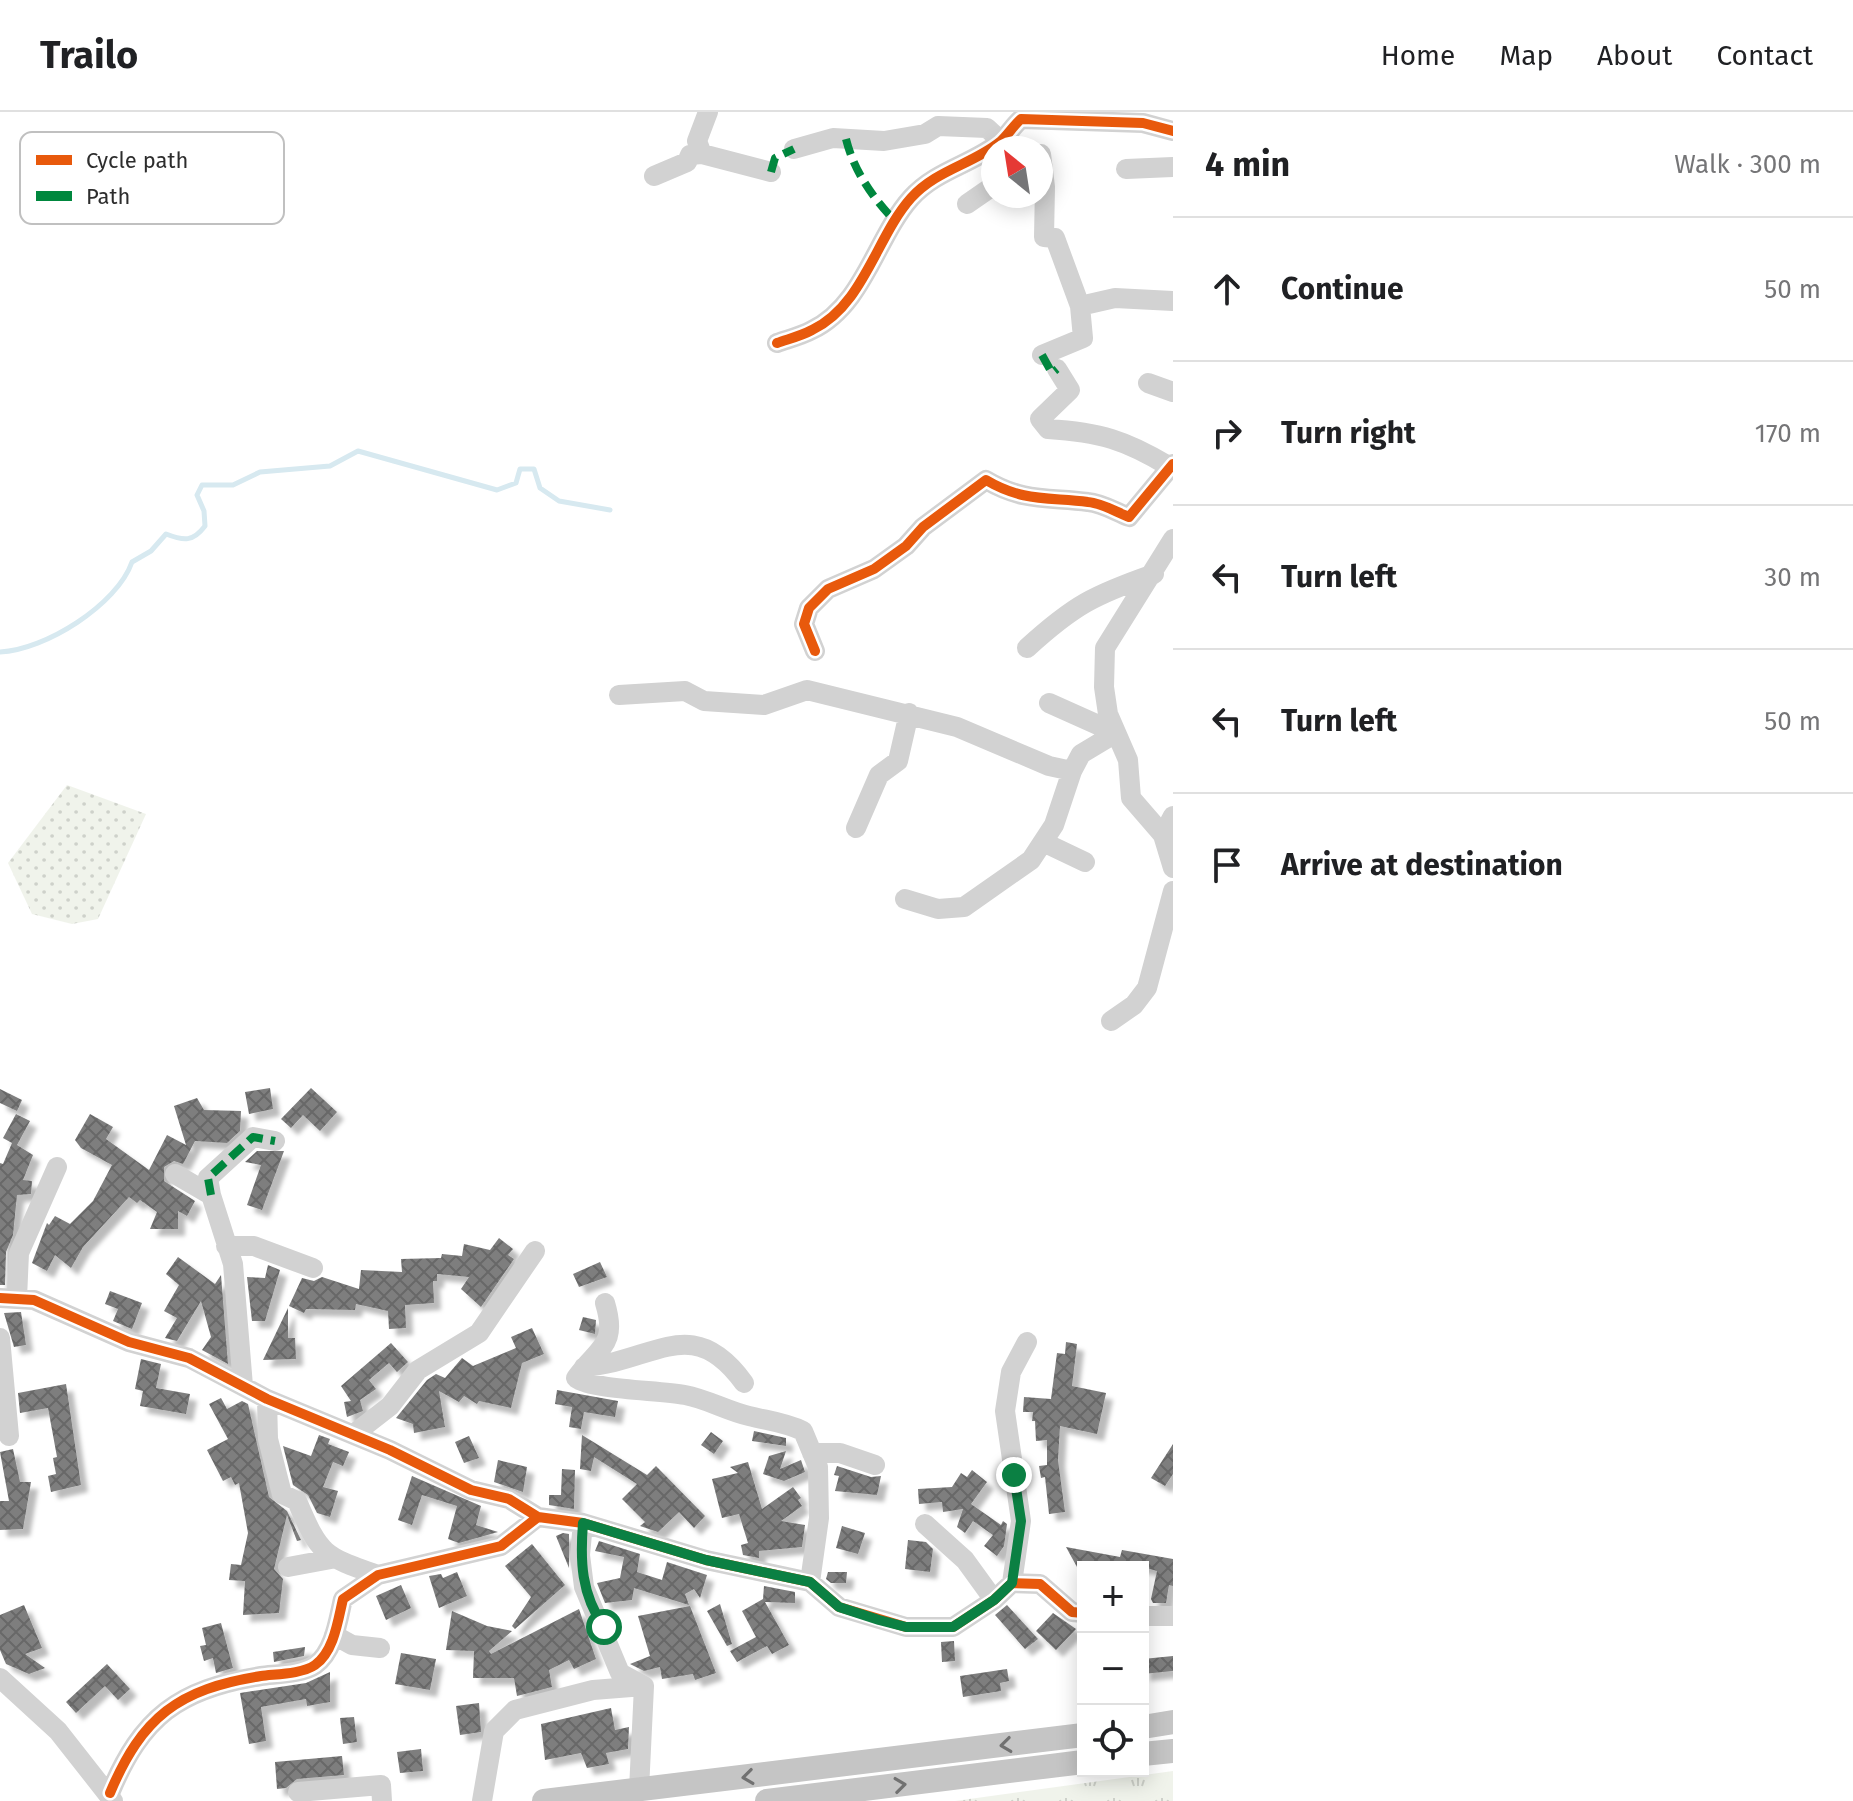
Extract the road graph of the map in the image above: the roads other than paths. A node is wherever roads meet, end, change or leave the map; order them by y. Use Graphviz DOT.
graph roads {
  1 [pos="708,112"];
  2 [pos="1027,117"];
  3 [pos="1138,117"];
  4 [pos="1173,131"];
  5 [pos="993,136"];
  6 [pos="1009,136"];
  7 [pos="1035,136"];
  8 [pos="794,149"];
  9 [pos="702,154"];
  10 [pos="981,154"];
  11 [pos="1173,167"];
  12 [pos="1126,169"];
  13 [pos="771,172"];
  14 [pos="654,176"];
  15 [pos="981,194"];
  16 [pos="967,204"];
  17 [pos="1045,208"];
  18 [pos="1173,301"];
  19 [pos="1080,306"];
  20 [pos="777,343"];
  21 [pos="1148,383"];
  22 [pos="1173,392"];
  23 [pos="1171,466"];
  24 [pos="1173,539"];
  25 [pos="1154,574"];
  26 [pos="1027,648"];
  27 [pos="815,651"];
  28 [pos="619,695"];
  29 [pos="1049,703"];
  30 [pos="909,713"];
  31 [pos="1116,733"];
  32 [pos="1072,771"];
  33 [pos="1168,825"];
  34 [pos="856,828"];
  35 [pos="1043,842"];
  36 [pos="1085,862"];
  37 [pos="1173,868"];
  38 [pos="1173,891"];
  39 [pos="905,899"];
  40 [pos="1111,1021"];
  41 [pos="275,1141"];
  42 [pos="57,1167"];
  43 [pos="175,1174"];
  44 [pos="211,1195"];
  45 [pos="226,1246"];
  46 [pos="535,1251"];
  47 [pos="313,1268"];
  48 [pos="9,1298"];
  49 [pos="605,1303"];
  50 [pos="0,1338"];
  51 [pos="1027,1342"];
  52 [pos="584,1367"];
  53 [pos="744,1383"];
  54 [pos="243,1386"];
  55 [pos="267,1399"];
  56 [pos="354,1434"];
  57 [pos="9,1436"];
  58 [pos="812,1453"];
  59 [pos="875,1465"];
  60 [pos="538,1517"];
  61 [pos="583,1523"];
  62 [pos="925,1524"];
  63 [pos="331,1559"];
  64 [pos="288,1567"];
  65 [pos="378,1575"];
  66 [pos="810,1582"];
  67 [pos="1012,1583"];
  68 [pos="994,1600"];
  69 [pos="1077,1612"];
  70 [pos="1149,1616"];
  71 [pos="1173,1616"];
  72 [pos="334,1635"];
  73 [pos="380,1648"];
  74 [pos="0,1678"];
  75 [pos="644,1686"];
  76 [pos="1173,1722"];
  77 [pos="1149,1726"];
  78 [pos="1077,1736"];
  79 [pos="1173,1751"];
  80 [pos="1149,1753"];
  81 [pos="1077,1763"];
  82 [pos="639,1790"];
  83 [pos="298,1792"];
  84 [pos="111,1797"];
  85 [pos="382,1801"];
  86 [pos="482,1801"];
  87 [pos="544,1801"];
  88 [pos="767,1801"];
  1 -- 9 [label="street"];
  2 -- 3 [label="street"];
  2 -- 6 [label="street"];
  2 -- 7 [label="street"];
  3 -- 4 [label="street"];
  5 -- 8 [label="street"];
  9 -- 13 [label="street"];
  9 -- 14 [label="street"];
  10 -- 20 [label="street"];
  11 -- 12 [label="street"];
  15 -- 16 [label="street"];
  17 -- 19 [label="street"];
  18 -- 19 [label="street"];
  19 -- 23 [label="street"];
  21 -- 22 [label="street"];
  23 -- 27 [label="street"];
  24 -- 25 [label="street"];
  25 -- 26 [label="street"];
  25 -- 31 [label="street"];
  28 -- 30 [label="street"];
  29 -- 31 [label="street"];
  30 -- 32 [label="street"];
  30 -- 34 [label="street"];
  31 -- 32 [label="street"];
  31 -- 33 [label="street"];
  32 -- 35 [label="street"];
  33 -- 37 [label="street"];
  35 -- 36 [label="street"];
  35 -- 39 [label="street"];
  38 -- 40 [label="street"];
  41 -- 44 [label="street"];
  42 -- 48 [label="street"];
  43 -- 44 [label="street"];
  44 -- 45 [label="street"];
  45 -- 47 [label="street"];
  45 -- 54 [label="street"];
  46 -- 56 [label="street"];
  48 -- 54 [label="street"];
  49 -- 52 [label="street"];
  50 -- 57 [label="street"];
  51 -- 67 [label="street"];
  52 -- 53 [label="street"];
  52 -- 58 [label="street"];
  54 -- 55 [label="street"];
  55 -- 56 [label="street"];
  55 -- 63 [label="street"];
  56 -- 60 [label="street"];
  58 -- 59 [label="street"];
  58 -- 66 [label="street"];
  60 -- 61 [label="street"];
  60 -- 65 [label="street"];
  61 -- 66 [label="street"];
  61 -- 75 [label="street"];
  62 -- 68 [label="street"];
  63 -- 64 [label="street"];
  63 -- 65 [label="street"];
  65 -- 72 [label="street"];
  66 -- 68 [label="street"];
  67 -- 68 [label="street"];
  67 -- 69 [label="street"];
  70 -- 71 [label="street"];
  72 -- 73 [label="street"];
  72 -- 84 [label="street"];
  74 -- 84 [label="street"];
  75 -- 82 [label="street"];
  75 -- 86 [label="street"];
  76 -- 77 [label="main road"];
  78 -- 82 [label="main road, one-way"];
  79 -- 80 [label="main road"];
  88 -- 81 [label="main road, one-way"];
  82 -- 87 [label="main road"];
  83 -- 85 [label="street"];
}
